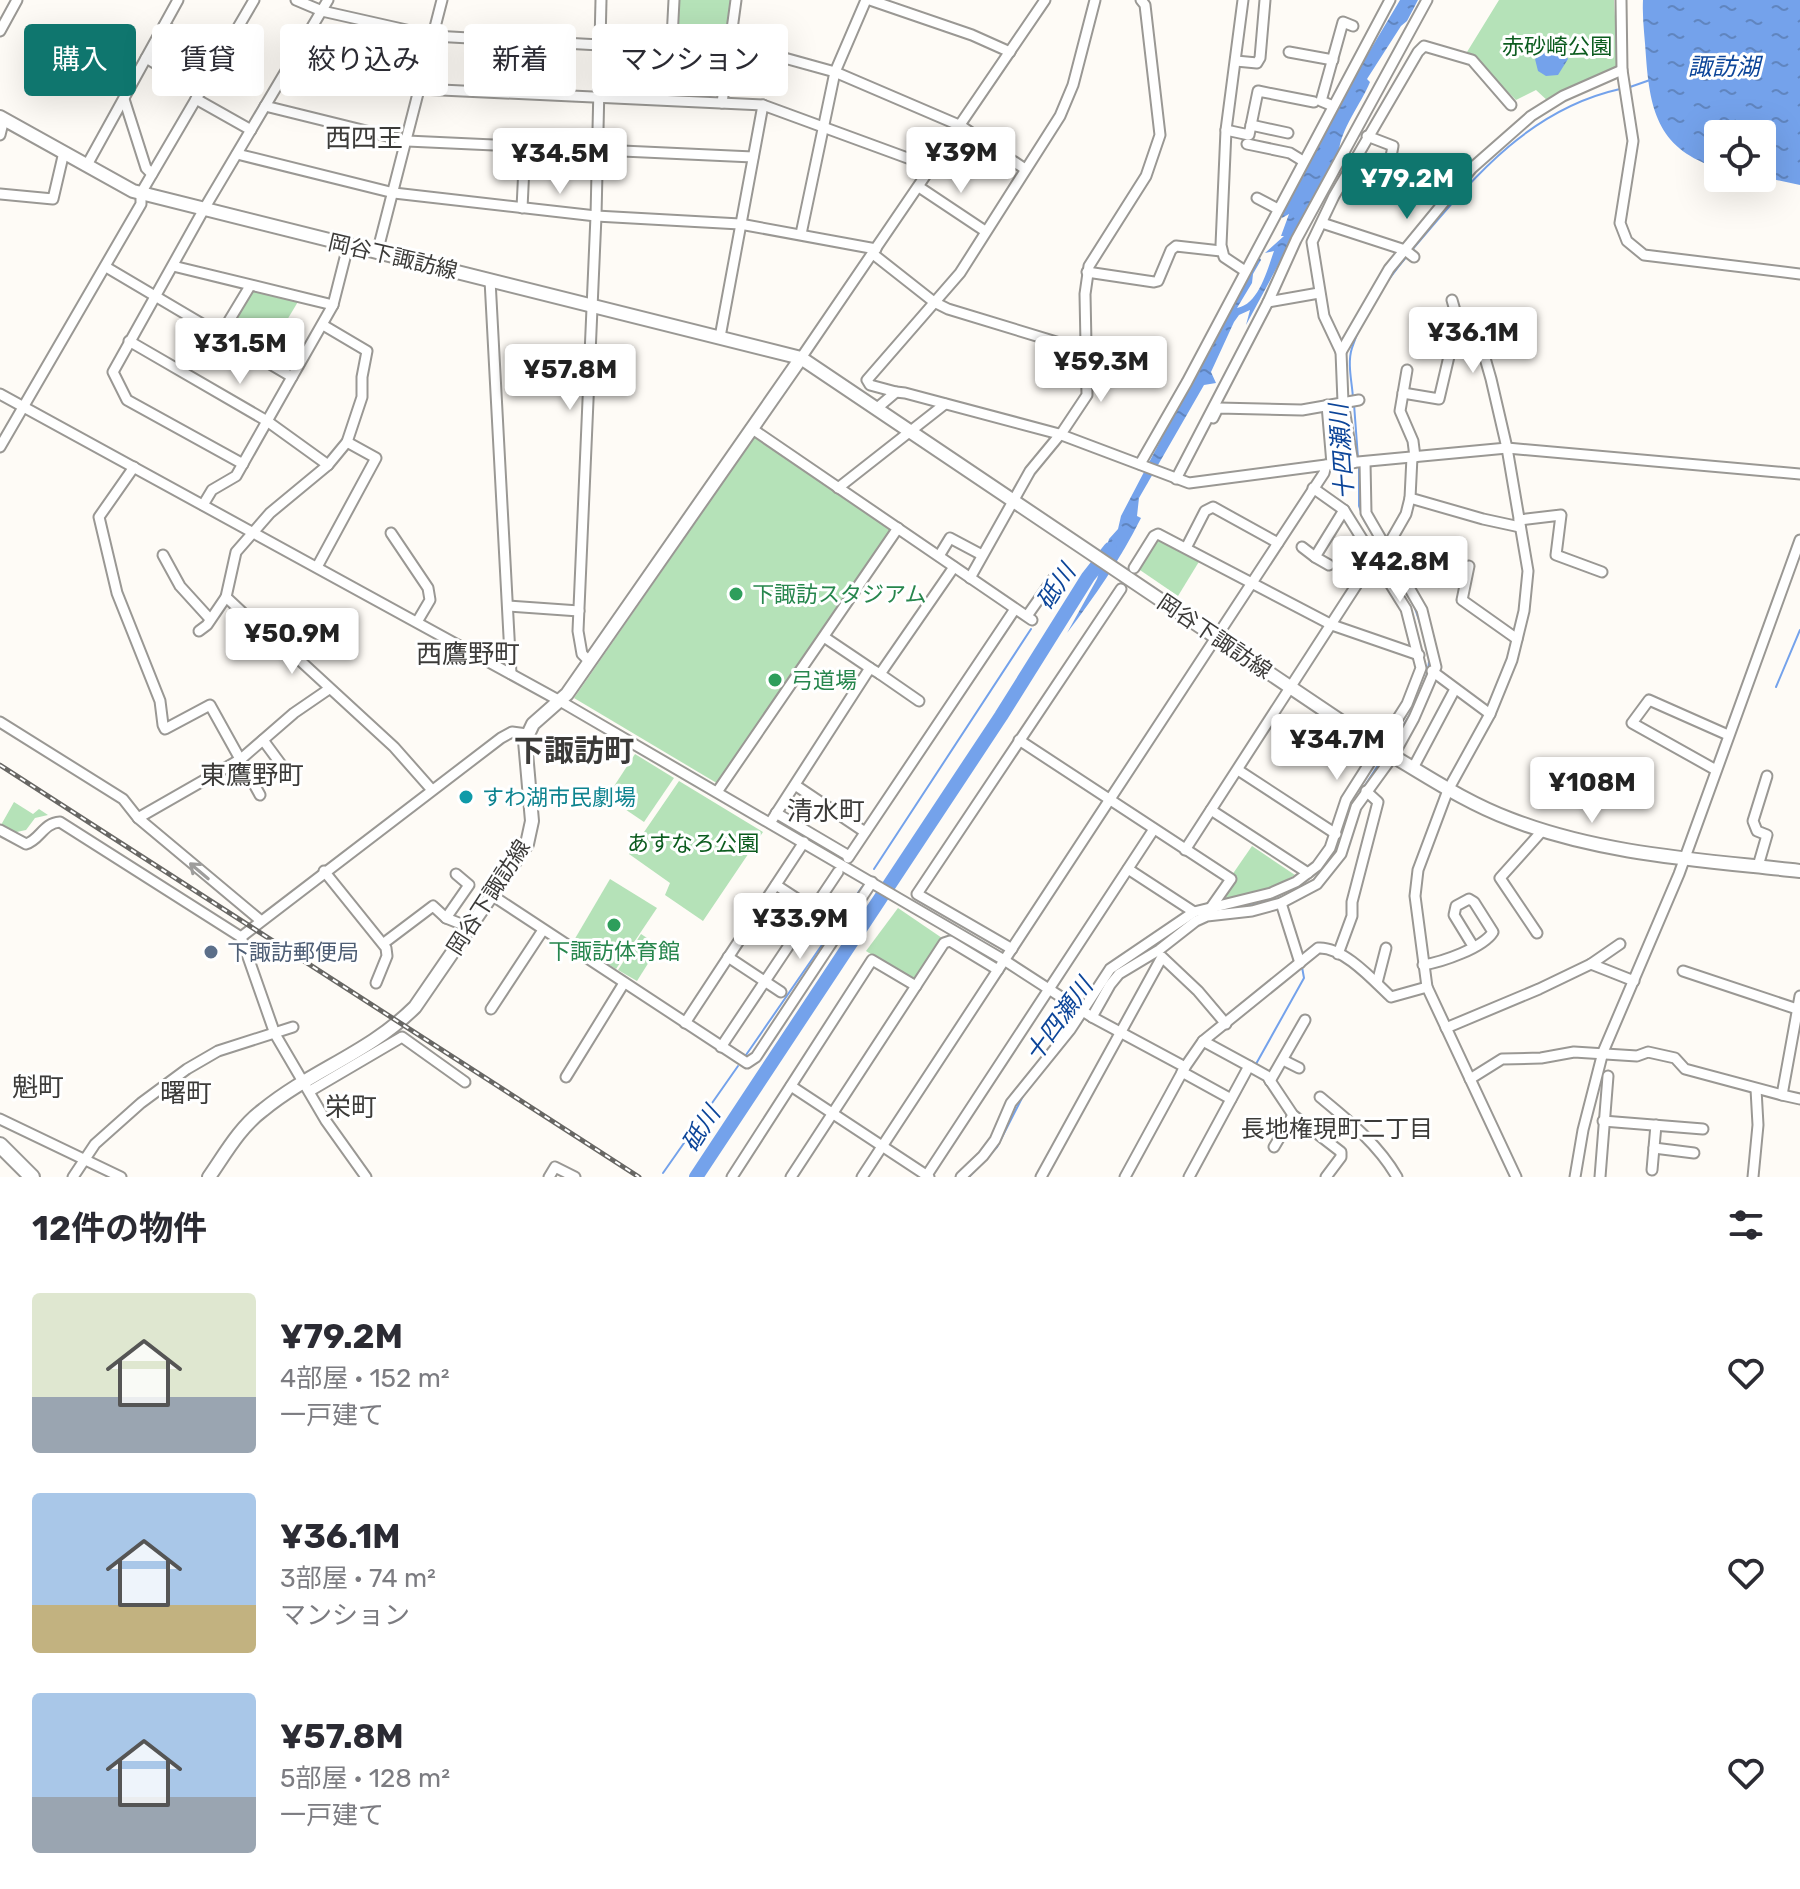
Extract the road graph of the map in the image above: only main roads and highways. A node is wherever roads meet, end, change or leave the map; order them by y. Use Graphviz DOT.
graph roads {
  1 [pos="2,118"];
  2 [pos="801,358"];
  3 [pos="1800,871"];
  4 [pos="0,1145"];
  5 [pos="32,1177"];
  6 [pos="209,1177"];
  1 -- 2 [label="main road, 岡谷下諏訪線"];
  2 -- 3 [label="main road, 岡谷下諏訪線"];
  2 -- 6 [label="main road, 岡谷下諏訪線"];
  4 -- 5 [label="highway"];
}
